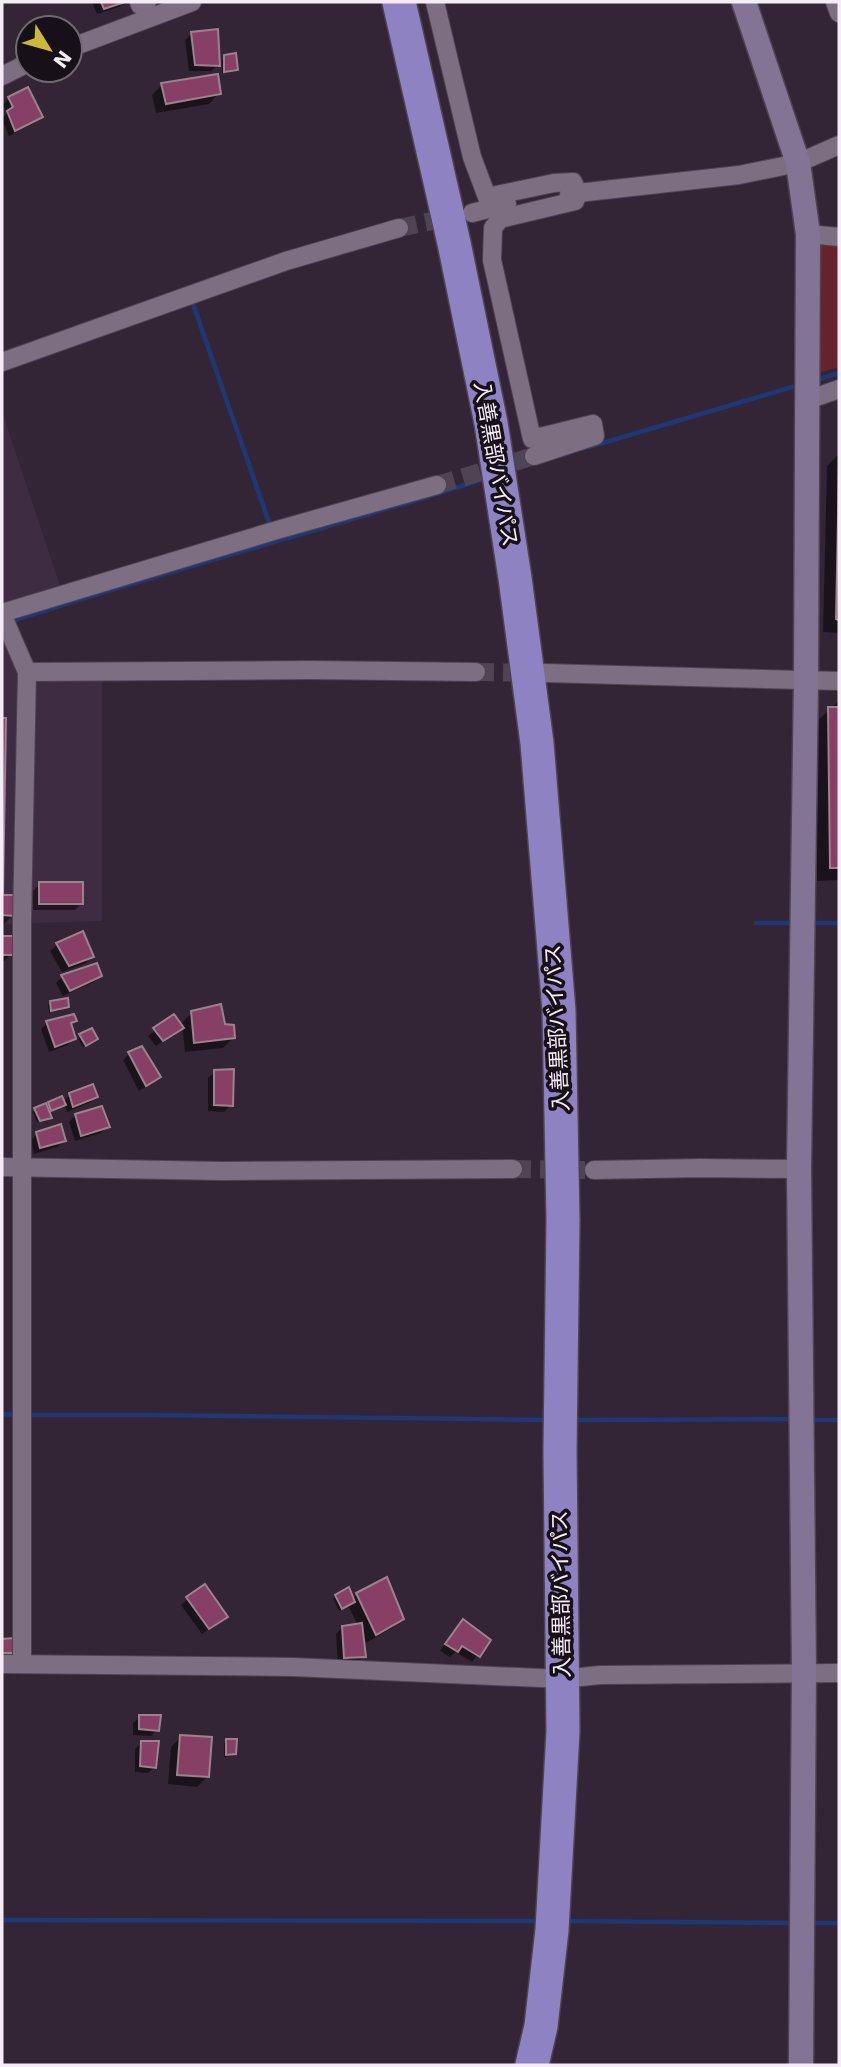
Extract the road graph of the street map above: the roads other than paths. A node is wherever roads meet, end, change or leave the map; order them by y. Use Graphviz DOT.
graph roads {
  1 [pos="139,2"];
  2 [pos="147,2"];
  3 [pos="192,2"];
  4 [pos="399,2"];
  5 [pos="435,2"];
  6 [pos="744,2"];
  7 [pos="835,2"];
  8 [pos="163,7"];
  9 [pos="839,13"];
  10 [pos="84,42"];
  11 [pos="839,145"];
  12 [pos="798,163"];
  13 [pos="578,193"];
  14 [pos="472,213"];
  15 [pos="399,228"];
  16 [pos="808,234"];
  17 [pos="839,237"];
  18 [pos="2,362"];
  19 [pos="839,389"];
  20 [pos="808,400"];
  21 [pos="534,456"];
  22 [pos="438,485"];
  23 [pos="2,614"];
  24 [pos="27,672"];
  25 [pos="476,672"];
  26 [pos="544,673"];
  27 [pos="806,680"];
  28 [pos="839,681"];
  29 [pos="2,1167"];
  30 [pos="22,1167"];
  31 [pos="799,1169"];
  32 [pos="513,1170"];
  33 [pos="594,1170"];
  34 [pos="2,1664"];
  35 [pos="22,1664"];
  36 [pos="804,1673"];
  37 [pos="839,1673"];
  38 [pos="562,1679"];
  39 [pos="532,2065"];
  40 [pos="801,2065"];
  1 -- 2 [label="street"];
  3 -- 8 [label="street"];
  4 -- 38 [label="highway, 入善黒部バイパス"];
  5 -- 13 [label="street"];
  6 -- 12 [label="street"];
  7 -- 9 [label="street"];
  8 -- 10 [label="street"];
  11 -- 12 [label="street"];
  12 -- 13 [label="street"];
  12 -- 16 [label="street"];
  13 -- 14 [label="street"];
  13 -- 21 [label="street"];
  15 -- 18 [label="street"];
  16 -- 17 [label="street"];
  16 -- 20 [label="street"];
  19 -- 20 [label="street"];
  20 -- 27 [label="street"];
  22 -- 23 [label="street"];
  23 -- 24 [label="street"];
  24 -- 25 [label="street"];
  24 -- 30 [label="street"];
  26 -- 27 [label="street"];
  27 -- 28 [label="street"];
  27 -- 31 [label="street"];
  29 -- 30 [label="street"];
  30 -- 32 [label="street"];
  30 -- 35 [label="street"];
  31 -- 33 [label="street"];
  31 -- 36 [label="street"];
  34 -- 35 [label="street"];
  35 -- 38 [label="street"];
  36 -- 37 [label="street"];
  36 -- 38 [label="street"];
  36 -- 40 [label="street"];
  38 -- 39 [label="highway, 入善黒部バイパス"];
}
